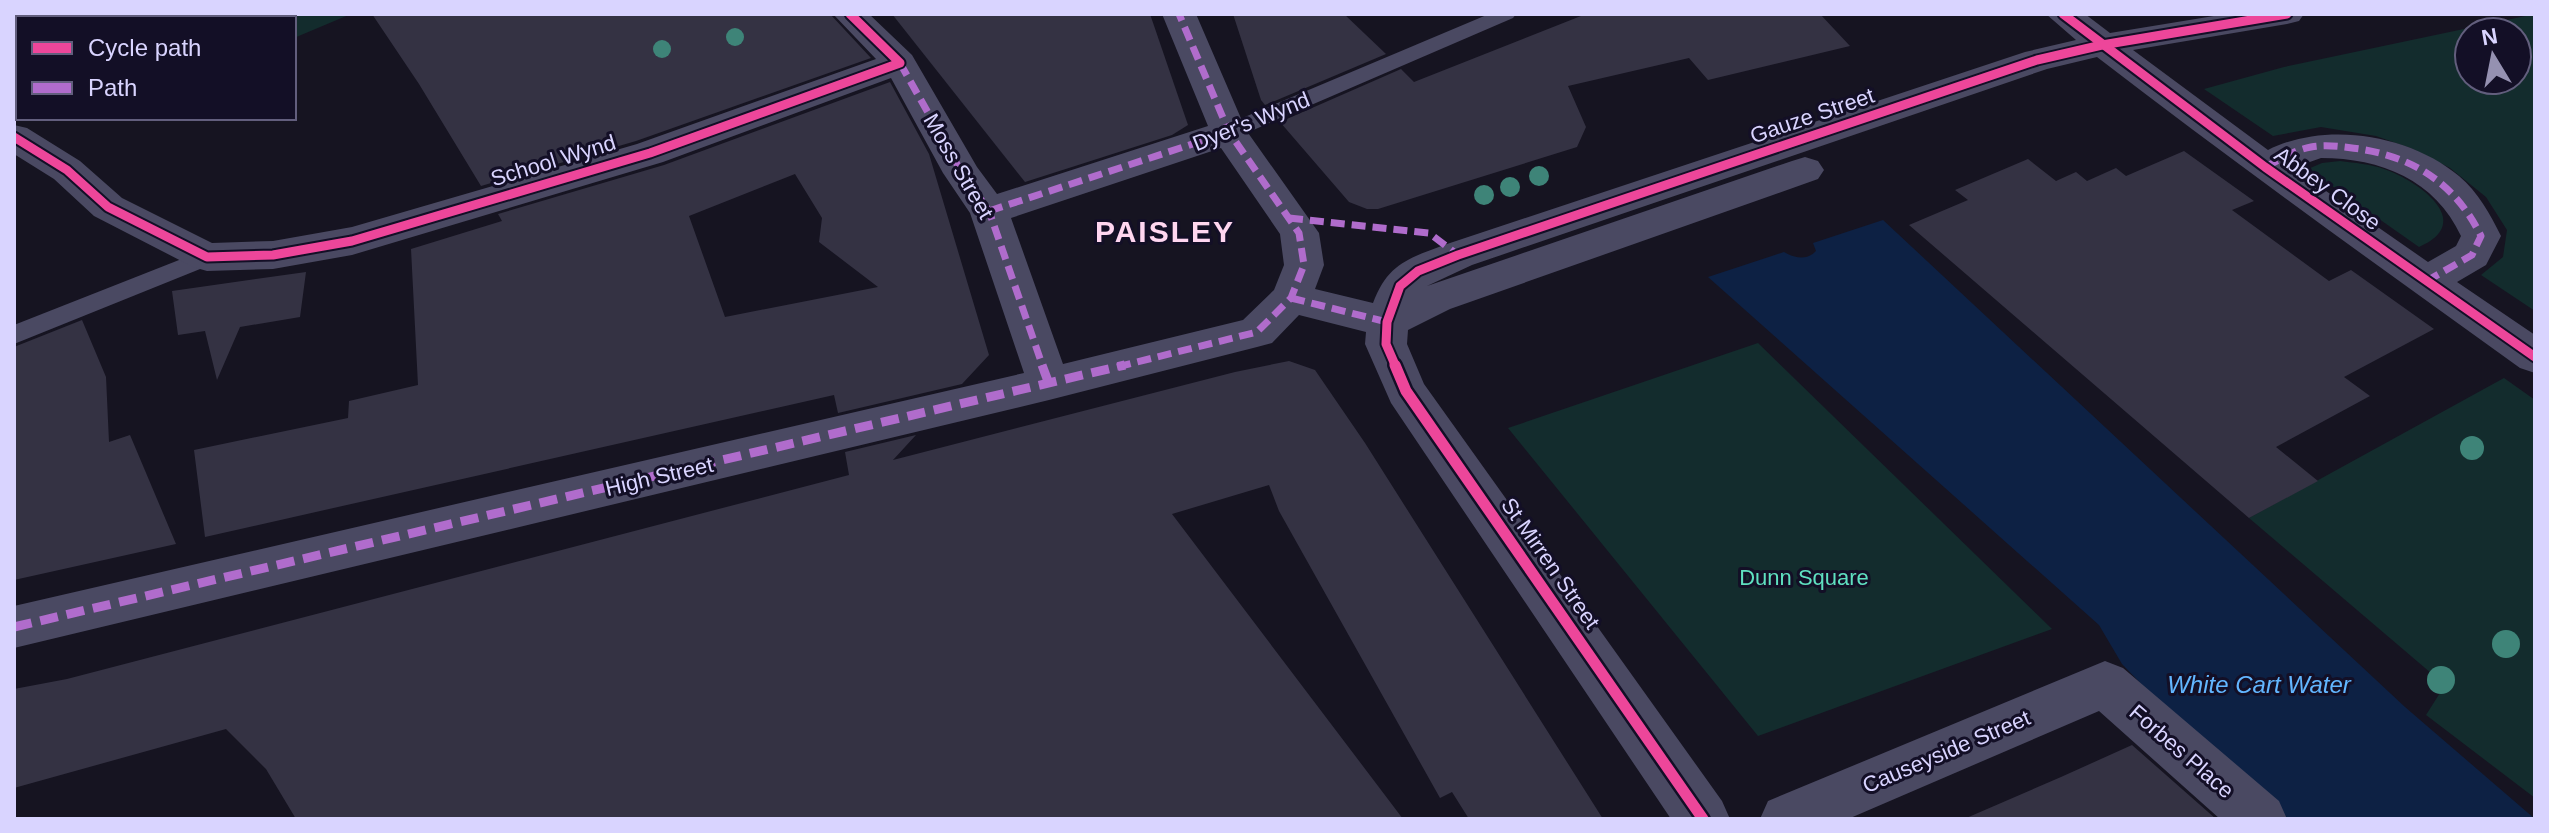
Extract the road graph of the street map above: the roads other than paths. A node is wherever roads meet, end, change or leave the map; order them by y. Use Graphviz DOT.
graph roads {
  1 [pos="850,14"];
  2 [pos="1179,14"];
  3 [pos="1506,14"];
  4 [pos="2063,14"];
  5 [pos="2287,14"];
  6 [pos="2102,45"];
  7 [pos="900,63"];
  8 [pos="1229,132"];
  9 [pos="14,137"];
  10 [pos="2265,167"];
  11 [pos="989,211"];
  12 [pos="207,257"];
  13 [pos="2425,282"];
  14 [pos="1291,298"];
  15 [pos="1387,322"];
  16 [pos="14,335"];
  17 [pos="2535,357"];
  18 [pos="1049,384"];
  19 [pos="14,627"];
  20 [pos="2105,684"];
  21 [pos="1703,819"];
  22 [pos="1787,819"];
  23 [pos="2260,819"];
  1 -- 7 [label="street, Moss Street"];
  2 -- 8 [label="street"];
  3 -- 8 [label="lane, Dyer's Wynd"];
  4 -- 6 [label="street, Abbey Close"];
  5 -- 6 [label="street"];
  6 -- 10 [label="street, Abbey Close"];
  6 -- 15 [label="street"];
  7 -- 11 [label="street, Moss Street"];
  7 -- 12 [label="street, School Wynd"];
  8 -- 11 [label="street, Dyer's Wynd"];
  8 -- 14 [label="street"];
  9 -- 12 [label="street"];
  10 -- 13 [label="street, Abbey Close"];
  10 -- 13 [label="street"];
  11 -- 18 [label="street, Moss Street"];
  12 -- 16 [label="lane, School Wynd"];
  13 -- 17 [label="street, Abbey Close"];
  14 -- 15 [label="street"];
  14 -- 18 [label="street, High Street"];
  15 -- 21 [label="street, St Mirren Street"];
  18 -- 19 [label="street, High Street"];
  20 -- 22 [label="street, Causeyside Street"];
  20 -- 23 [label="street, Forbes Place"];
}
